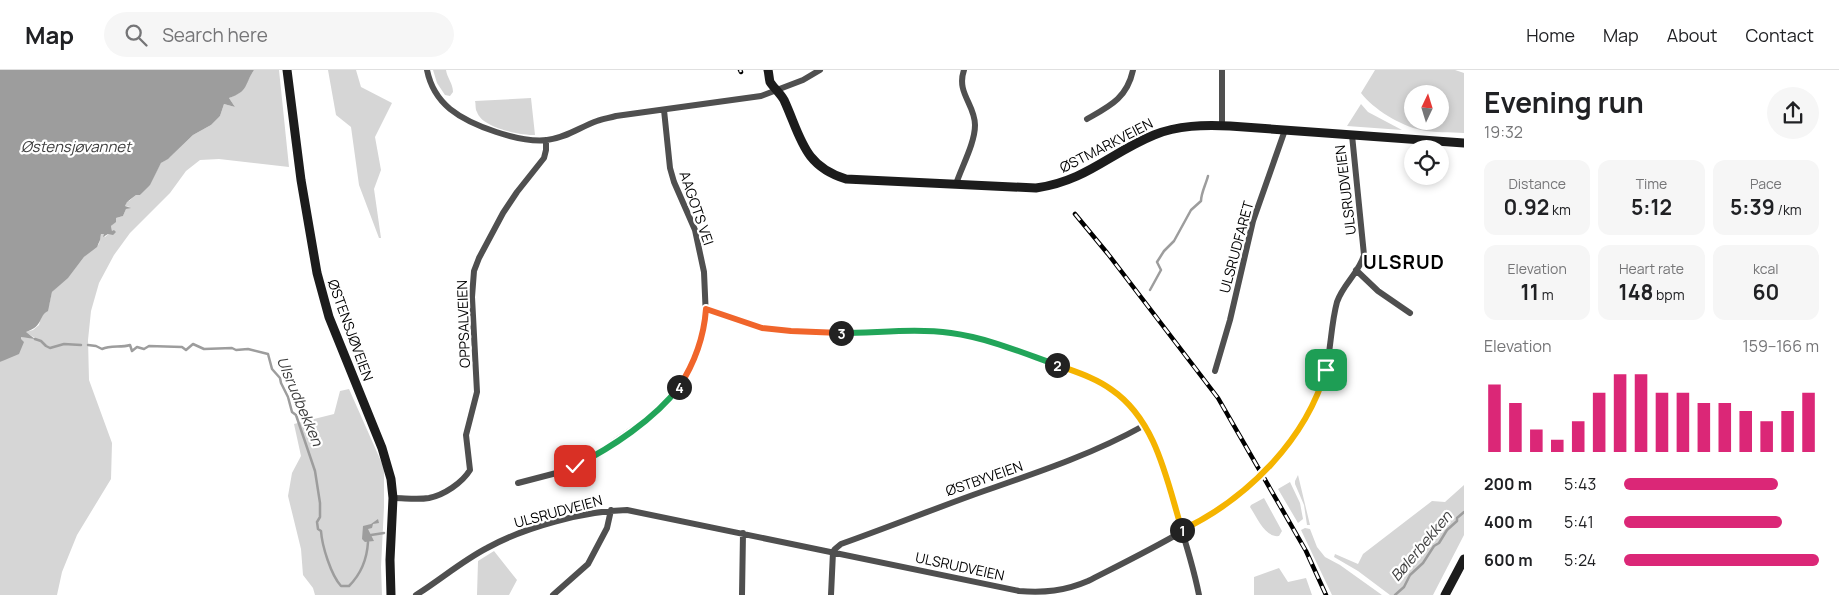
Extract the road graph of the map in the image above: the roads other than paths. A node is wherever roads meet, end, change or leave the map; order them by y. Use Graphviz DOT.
graph roads {
  1 [pos="287,70"];
  2 [pos="427,70"];
  3 [pos="768,70"];
  4 [pos="820,70"];
  5 [pos="964,70"];
  6 [pos="1133,70"];
  7 [pos="1222,70"];
  8 [pos="778,91"];
  9 [pos="664,110"];
  10 [pos="1087,119"];
  11 [pos="1222,126"];
  12 [pos="1285,130"];
  13 [pos="1352,136"];
  14 [pos="546,140"];
  15 [pos="1464,142"];
  16 [pos="956,184"];
  17 [pos="1356,270"];
  18 [pos="706,309"];
  19 [pos="1410,312"];
  20 [pos="1214,371"];
  21 [pos="1145,425"];
  22 [pos="518,483"];
  23 [pos="394,498"];
  24 [pos="610,510"];
  25 [pos="1182,530"];
  26 [pos="743,533"];
  27 [pos="833,552"];
  28 [pos="1464,560"];
  29 [pos="1019,593"];
  30 [pos="391,595"];
  31 [pos="416,595"];
  32 [pos="553,595"];
  33 [pos="742,595"];
  34 [pos="831,595"];
  35 [pos="1199,595"];
  36 [pos="1445,595"];
  1 -- 23 [label="street, ØSTENSJØVEIEN"];
  2 -- 14 [label="street"];
  3 -- 8 [label="street, ØSTMARKVEIEN"];
  4 -- 8 [label="street"];
  5 -- 16 [label="street"];
  6 -- 10 [label="street"];
  7 -- 11 [label="street"];
  8 -- 9 [label="street"];
  8 -- 16 [label="street, ØSTMARKVEIEN"];
  9 -- 14 [label="street"];
  9 -- 18 [label="street, AAGOTS VEI"];
  11 -- 12 [label="street, ØSTMARKVEIEN"];
  11 -- 16 [label="street, ØSTMARKVEIEN"];
  12 -- 13 [label="street, ØSTMARKVEIEN"];
  12 -- 20 [label="street, ULSRUDFARET"];
  13 -- 15 [label="street, ØSTMARKVEIEN"];
  13 -- 17 [label="street, ULSRUDVEIEN"];
  14 -- 23 [label="street, OPPSALVEIEN"];
  17 -- 19 [label="street"];
  17 -- 25 [label="street, ULSRUDVEIEN, bridge"];
  18 -- 21 [label="street"];
  18 -- 22 [label="street, AAGOTS VEI"];
  21 -- 25 [label="street"];
  21 -- 27 [label="street, ØSTBYVEIEN"];
  23 -- 30 [label="street, ØSTENSJØVEIEN"];
  24 -- 26 [label="street, ULSRUDVEIEN"];
  24 -- 31 [label="street, ULSRUDVEIEN"];
  24 -- 32 [label="street"];
  25 -- 29 [label="street, ULSRUDVEIEN"];
  25 -- 35 [label="street"];
  26 -- 27 [label="street, ULSRUDVEIEN"];
  26 -- 33 [label="street"];
  27 -- 29 [label="street, ULSRUDVEIEN"];
  27 -- 34 [label="street"];
  28 -- 36 [label="street"];
}
